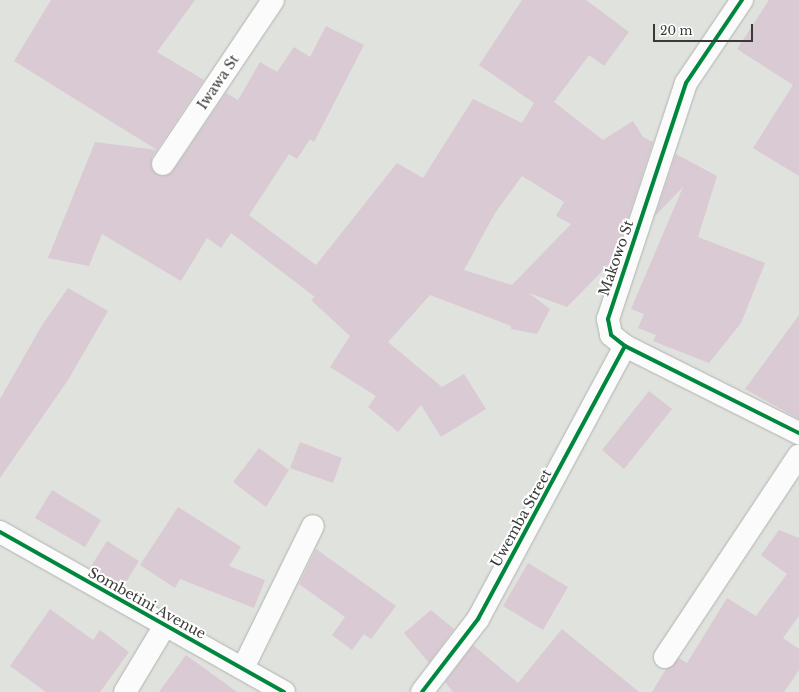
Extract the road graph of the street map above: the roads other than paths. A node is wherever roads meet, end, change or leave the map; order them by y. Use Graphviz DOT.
graph roads {
  1 [pos="273,0"];
  2 [pos="742,0"];
  3 [pos="163,164"];
  4 [pos="625,346"];
  5 [pos="799,433"];
  6 [pos="799,455"];
  7 [pos="313,526"];
  8 [pos="0,532"];
  9 [pos="164,627"];
  10 [pos="665,657"];
  11 [pos="243,668"];
  12 [pos="125,692"];
  13 [pos="284,692"];
  14 [pos="422,692"];
  1 -- 3 [label="street, Iwawa St"];
  2 -- 4 [label="street, Makowo St"];
  4 -- 5 [label="street, Makowo St"];
  4 -- 14 [label="street, Uwemba Street"];
  6 -- 10 [label="street"];
  7 -- 11 [label="street"];
  8 -- 9 [label="street, Sombetini Avenue"];
  9 -- 11 [label="street, Sombetini Avenue"];
  9 -- 12 [label="street"];
  11 -- 13 [label="street, Sombetini Avenue"];
}
